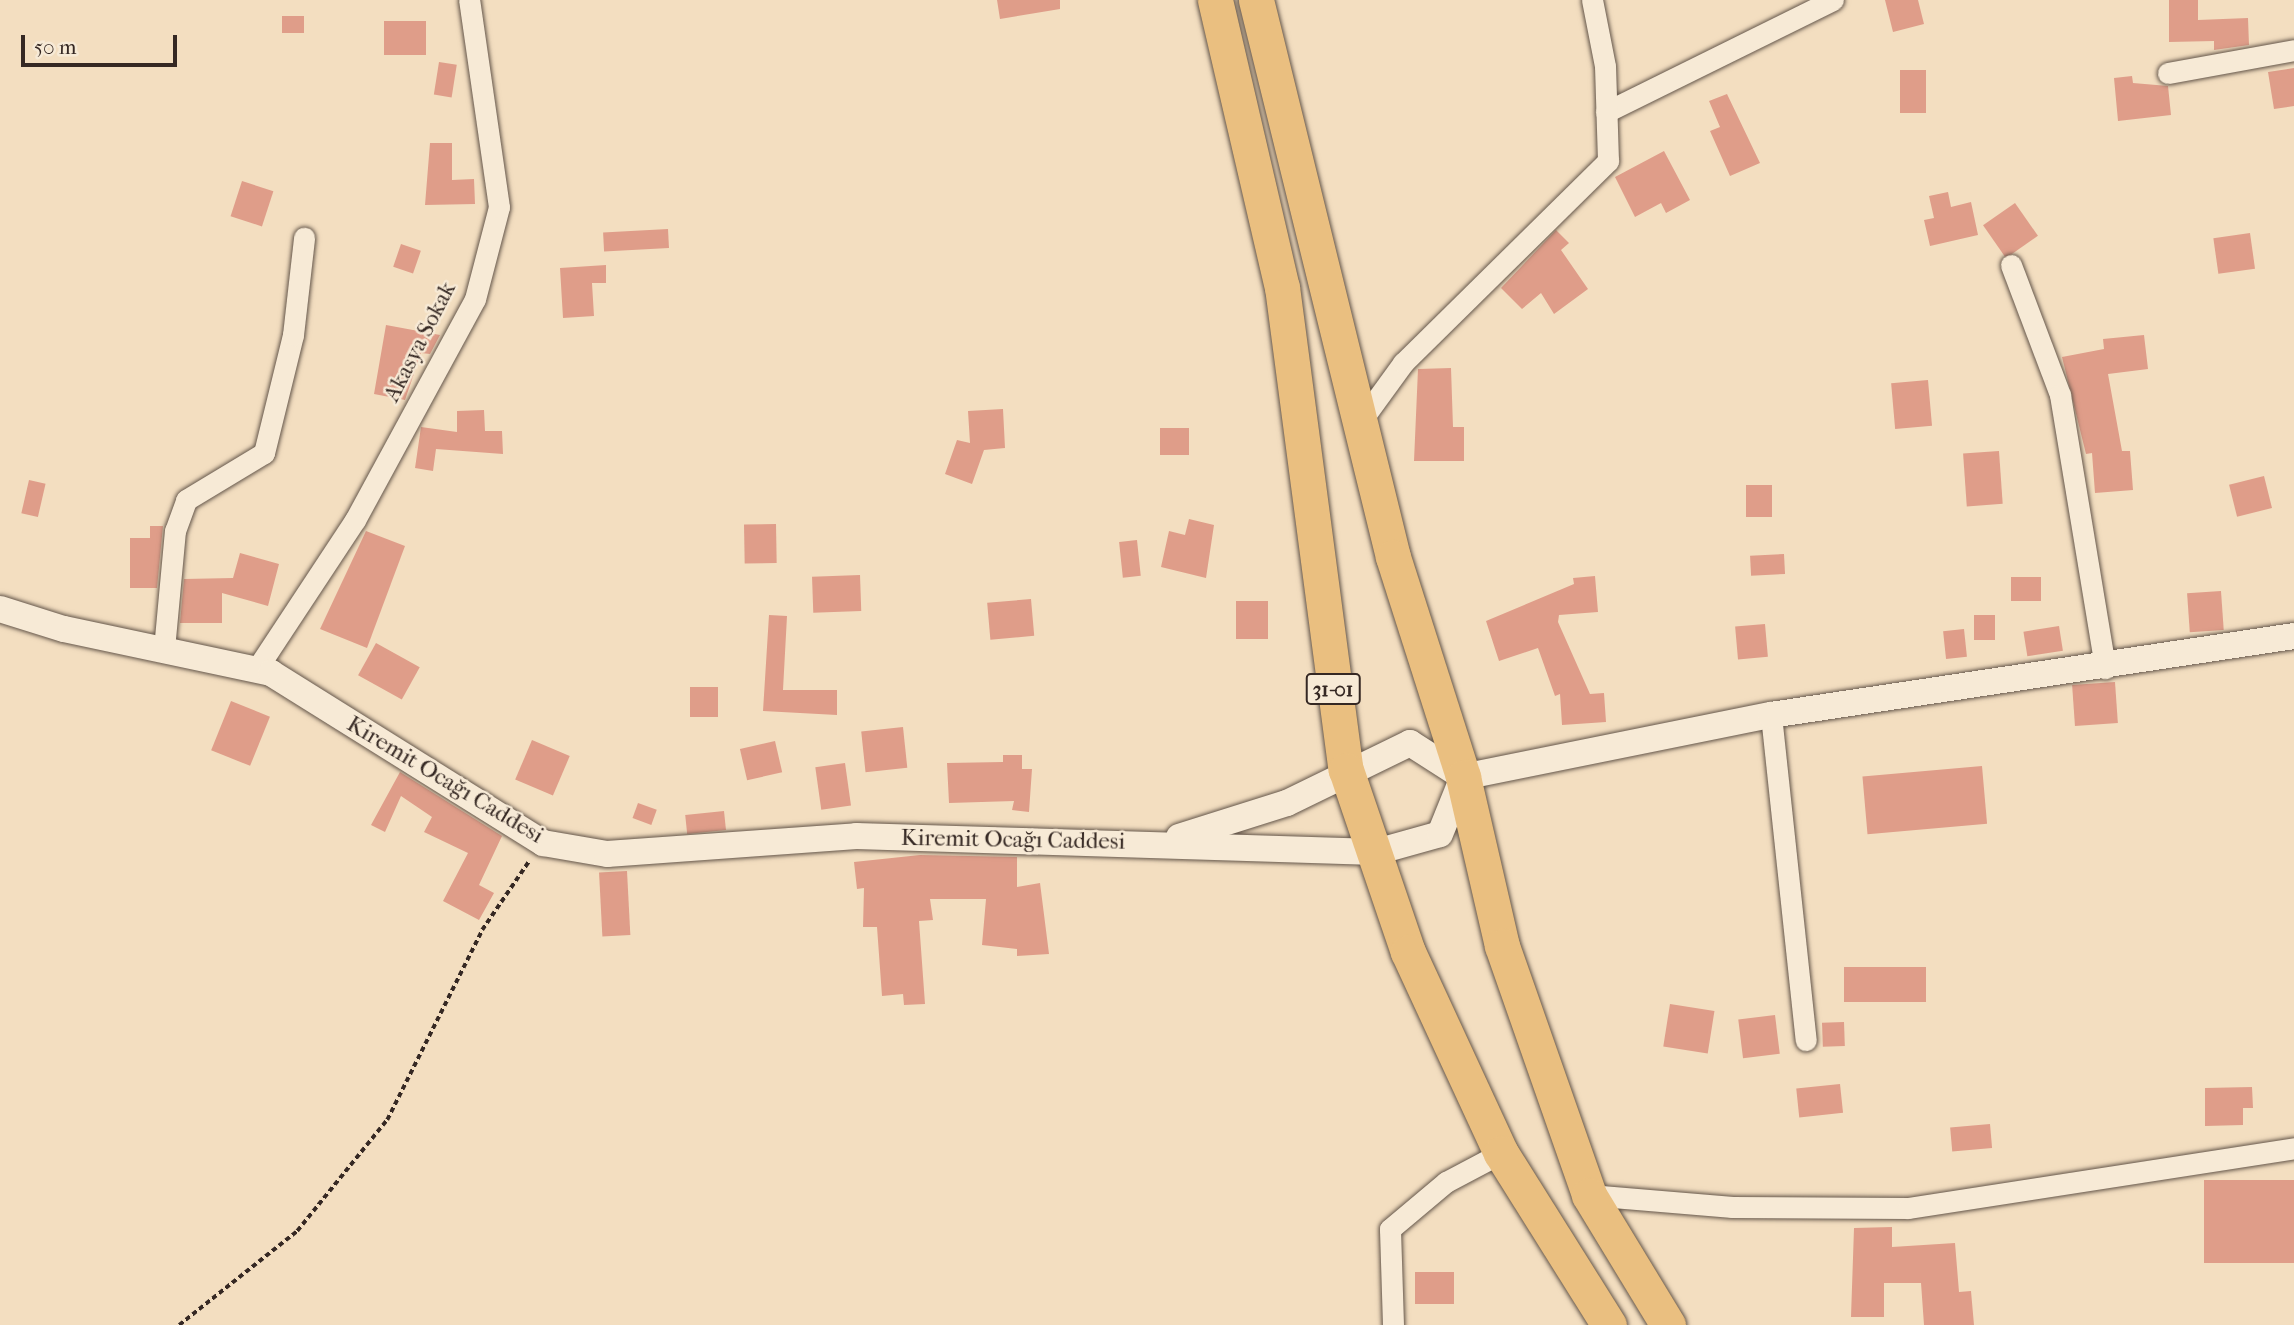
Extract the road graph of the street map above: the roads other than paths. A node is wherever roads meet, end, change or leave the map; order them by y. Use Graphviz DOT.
graph roads {
  1 [pos="469,0"];
  2 [pos="1215,0"];
  3 [pos="1256,0"];
  4 [pos="1592,0"];
  5 [pos="1833,0"];
  6 [pos="2294,50"];
  7 [pos="2168,73"];
  8 [pos="1606,112"];
  9 [pos="304,238"];
  10 [pos="2011,265"];
  11 [pos="1358,425"];
  12 [pos="0,609"];
  13 [pos="2294,636"];
  14 [pos="164,649"];
  15 [pos="2105,668"];
  16 [pos="256,670"];
  17 [pos="1771,715"];
  18 [pos="1346,770"];
  19 [pos="1463,777"];
  20 [pos="1160,843"];
  21 [pos="1376,852"];
  22 [pos="1806,1040"];
  23 [pos="2294,1148"];
  24 [pos="1501,1153"];
  25 [pos="1589,1195"];
  26 [pos="1393,1325"];
  27 [pos="1609,1325"];
  28 [pos="1668,1325"];
  1 -- 16 [label="street, Akasya Sokak"];
  2 -- 18 [label="highway, 31-01"];
  3 -- 11 [label="highway"];
  4 -- 8 [label="street"];
  5 -- 8 [label="street"];
  6 -- 7 [label="street"];
  8 -- 11 [label="street"];
  9 -- 14 [label="street"];
  10 -- 15 [label="street"];
  11 -- 19 [label="highway"];
  12 -- 14 [label="street, Kiremit Ocağı Caddesi"];
  13 -- 15 [label="street"];
  14 -- 16 [label="street, Kiremit Ocağı Caddesi"];
  15 -- 17 [label="street"];
  16 -- 20 [label="street, Kiremit Ocağı Caddesi"];
  17 -- 19 [label="street"];
  17 -- 22 [label="street"];
  18 -- 19 [label="street"];
  18 -- 20 [label="street"];
  18 -- 21 [label="highway, 31-01"];
  19 -- 21 [label="street, Kiremit Ocağı Caddesi"];
  19 -- 25 [label="highway"];
  20 -- 21 [label="street, Kiremit Ocağı Caddesi"];
  21 -- 24 [label="highway, 31-01"];
  23 -- 25 [label="street"];
  24 -- 26 [label="street"];
  24 -- 27 [label="highway, 31-01"];
  25 -- 28 [label="highway"];
}
